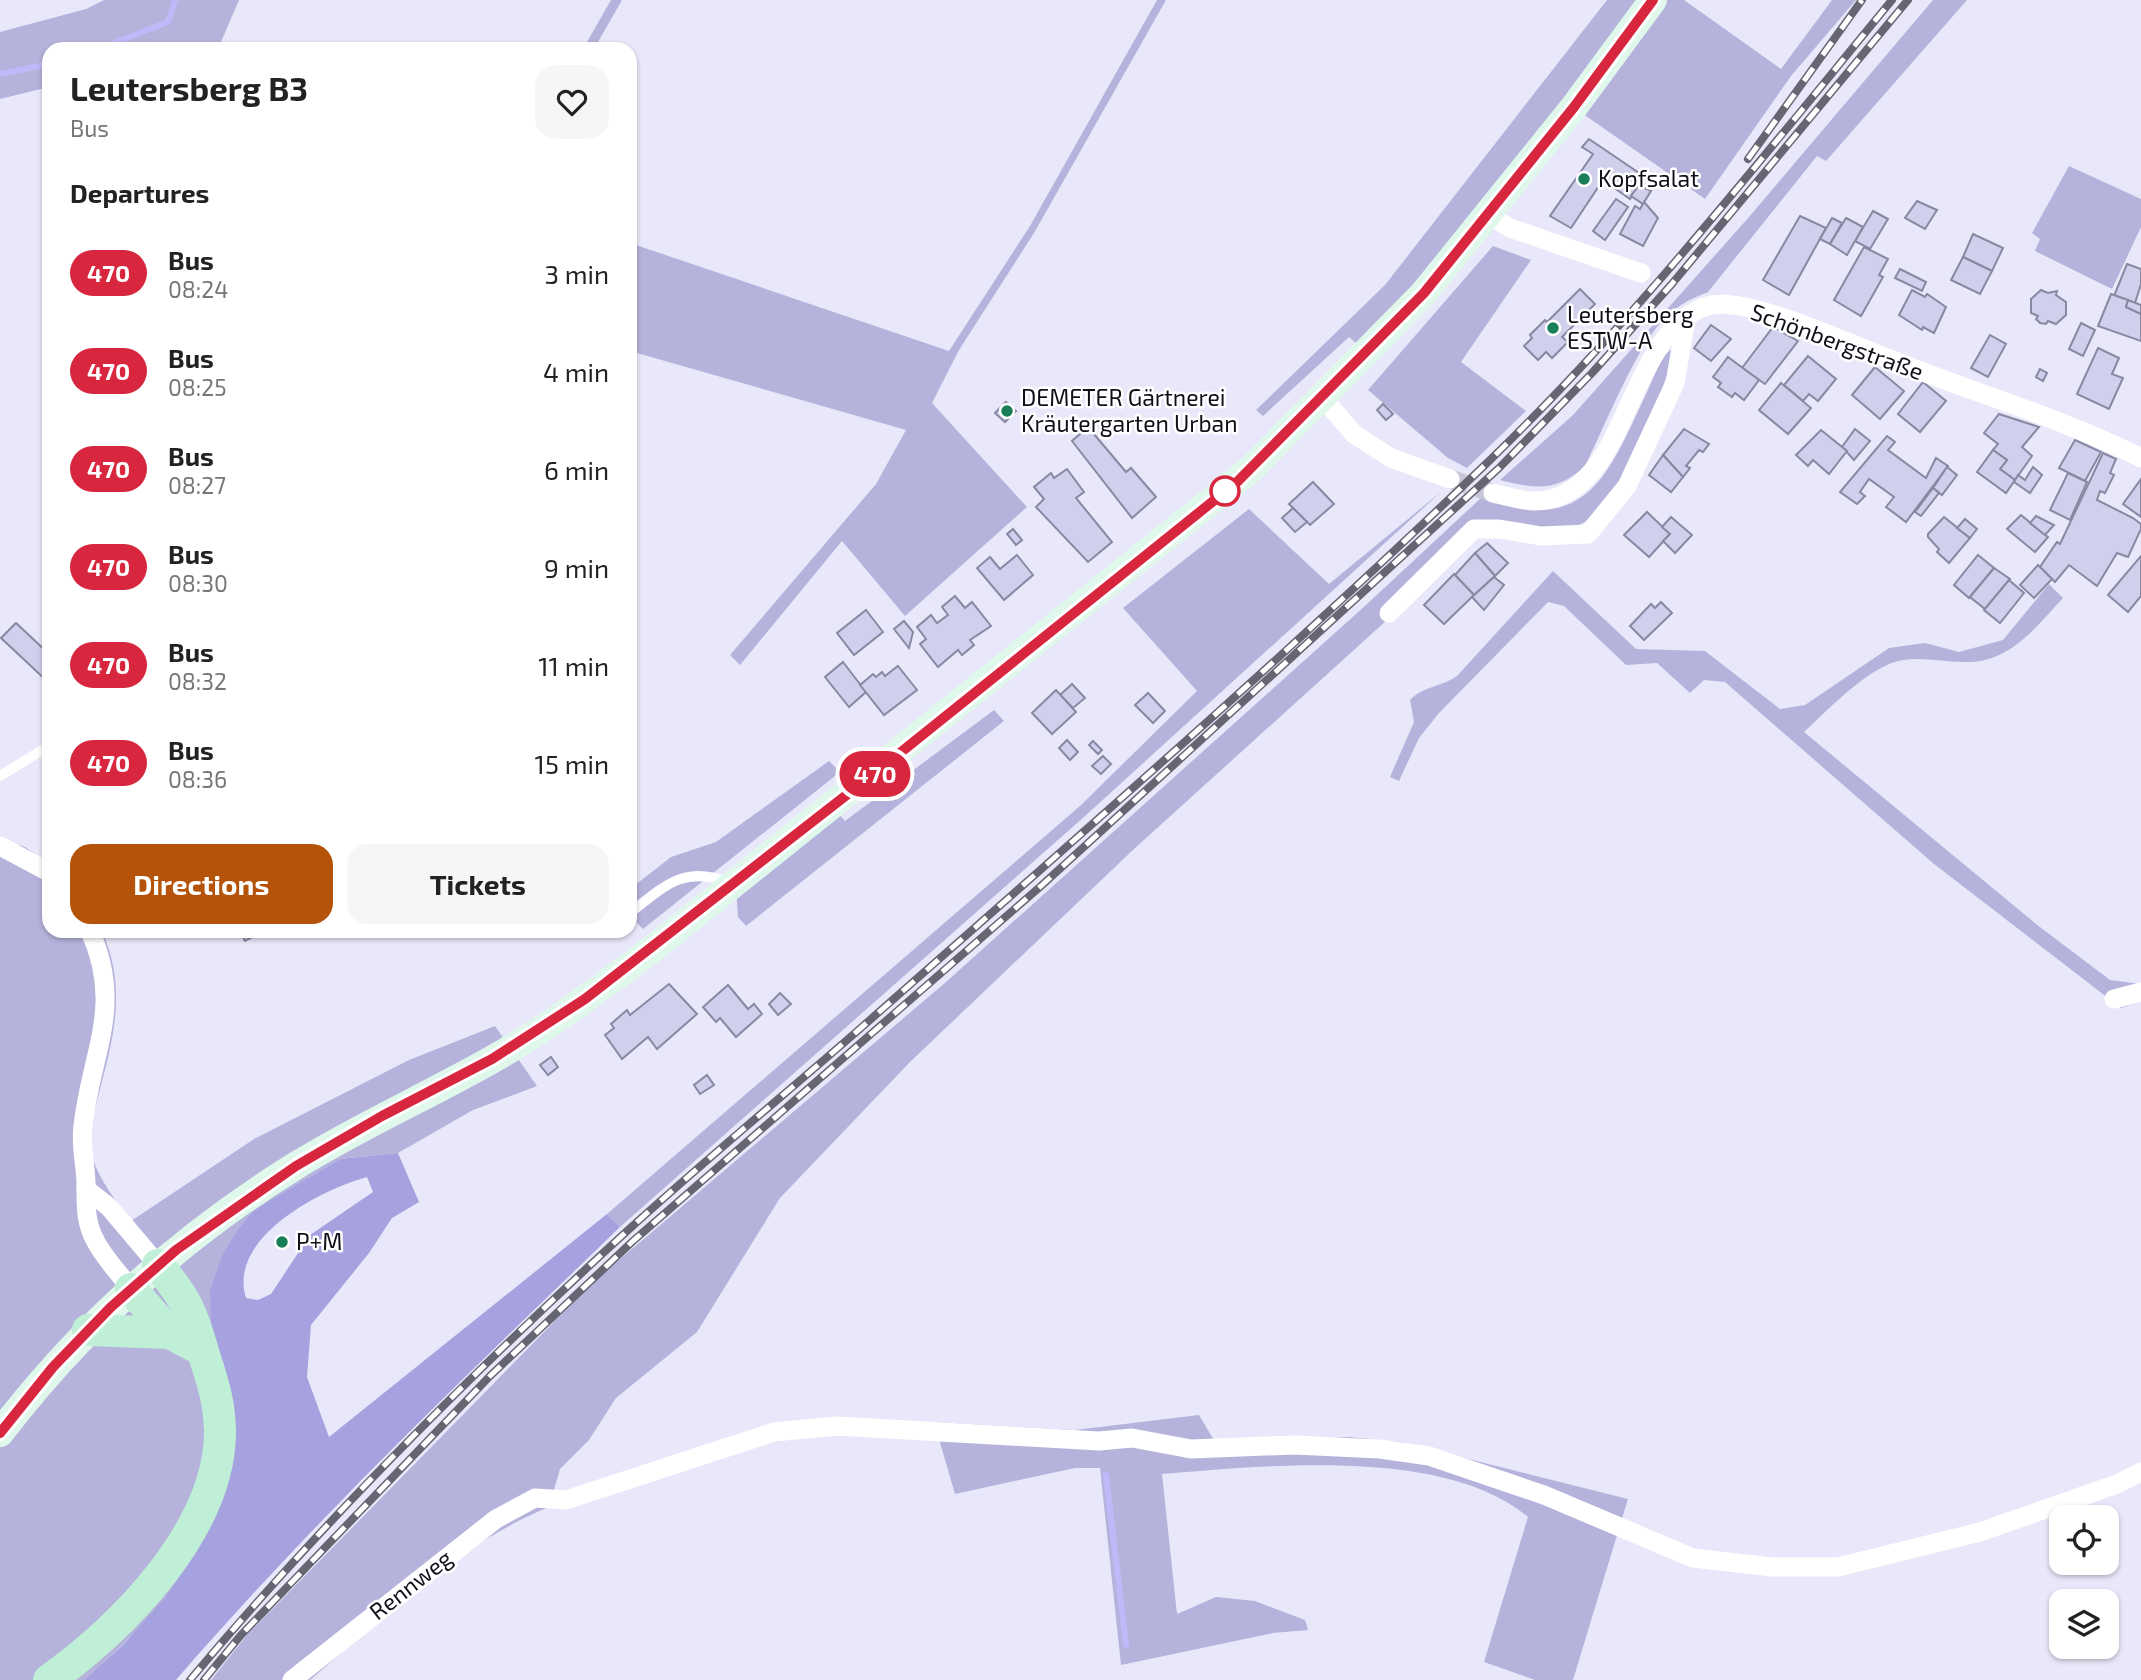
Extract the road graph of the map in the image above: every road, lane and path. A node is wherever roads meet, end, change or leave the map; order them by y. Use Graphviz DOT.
graph roads {
  1 [pos="1653,0"];
  2 [pos="1489,215"];
  3 [pos="1641,273"];
  4 [pos="1686,319"];
  5 [pos="1322,397"];
  6 [pos="2141,458"];
  7 [pos="1450,479"];
  8 [pos="1493,493"];
  9 [pos="1390,613"];
  10 [pos="42,750"];
  11 [pos="0,776"];
  12 [pos="0,846"];
  13 [pos="42,868"];
  14 [pos="732,884"];
  15 [pos="637,908"];
  16 [pos="93,938"];
  17 [pos="2141,992"];
  18 [pos="2114,999"];
  19 [pos="86,1189"];
  20 [pos="158,1265"];
  21 [pos="131,1289"];
  22 [pos="88,1330"];
  23 [pos="170,1333"];
  24 [pos="202,1350"];
  25 [pos="0,1433"];
  26 [pos="2141,1472"];
  27 [pos="49,1680"];
  28 [pos="292,1680"];
  1 -- 2 [label="street"];
  2 -- 3 [label="street"];
  2 -- 5 [label="street"];
  4 -- 6 [label="street, Schönbergstraße"];
  4 -- 8 [label="street, Schönbergstraße"];
  4 -- 9 [label="street"];
  5 -- 7 [label="street"];
  5 -- 14 [label="street"];
  10 -- 11 [label="lane"];
  12 -- 13 [label="street"];
  14 -- 15 [label="lane"];
  14 -- 20 [label="street"];
  16 -- 19 [label="street"];
  17 -- 18 [label="street"];
  19 -- 20 [label="street"];
  19 -- 21 [label="street"];
  20 -- 21 [label="street"];
  20 -- 24 [label="main road"];
  21 -- 22 [label="street"];
  21 -- 23 [label="main road"];
  22 -- 23 [label="main road"];
  22 -- 25 [label="street"];
  23 -- 24 [label="main road"];
  24 -- 27 [label="main road"];
  26 -- 28 [label="street, Rennweg"];
}
